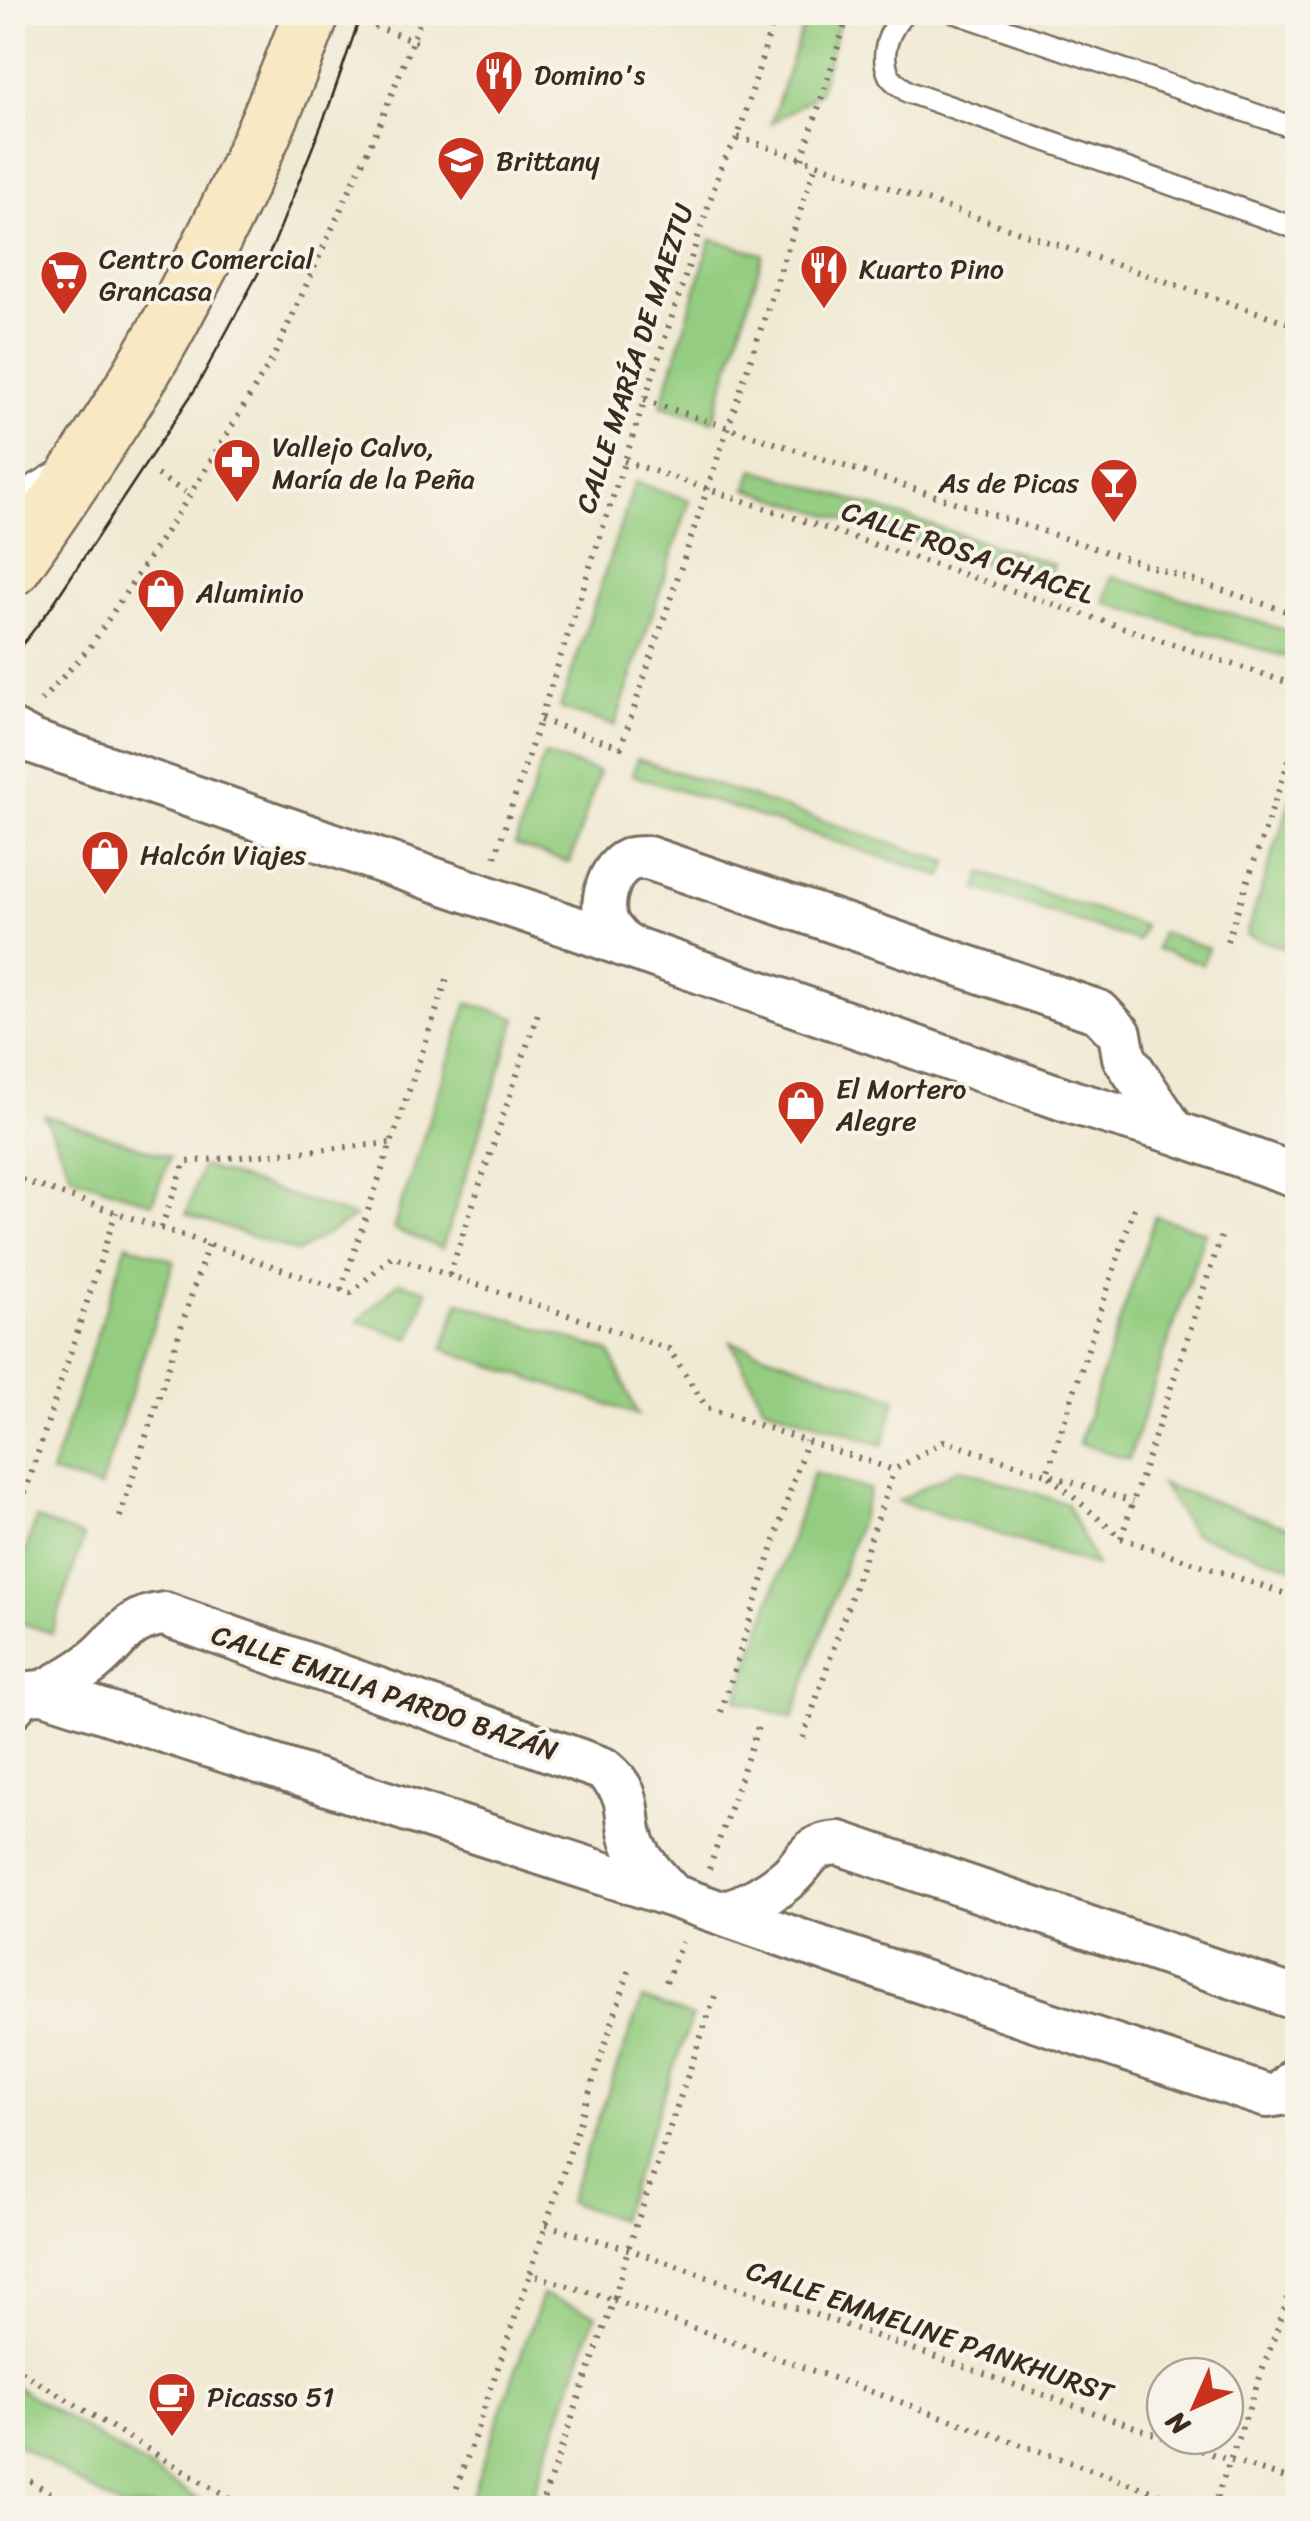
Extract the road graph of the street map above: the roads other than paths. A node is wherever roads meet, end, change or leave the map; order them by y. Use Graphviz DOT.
graph roads {
  1 [pos="905,12"];
  2 [pos="954,12"];
  3 [pos="333,16"];
  4 [pos="1298,129"];
  5 [pos="1298,229"];
  6 [pos="93,449"];
  7 [pos="12,498"];
  8 [pos="12,568"];
  9 [pos="24,719"];
  10 [pos="609,883"];
  11 [pos="544,916"];
  12 [pos="625,946"];
  13 [pos="1124,1056"];
  14 [pos="1076,1103"];
  15 [pos="1174,1132"];
  16 [pos="1298,1142"];
  17 [pos="1236,1153"];
  18 [pos="1298,1176"];
  19 [pos="116,1641"];
  20 [pos="28,1699"];
  21 [pos="164,1731"];
  22 [pos="627,1822"];
  23 [pos="550,1856"];
  24 [pos="792,1875"];
  25 [pos="700,1897"];
  26 [pos="835,1953"];
  27 [pos="1298,1999"];
  28 [pos="1298,2077"];
  1 -- 5 [label="lane"];
  2 -- 4 [label="lane"];
  3 -- 6 [label="main road"];
  6 -- 7 [label="lane"];
  6 -- 8 [label="main road"];
  9 -- 11 [label="street"];
  10 -- 11 [label="street"];
  10 -- 12 [label="street"];
  10 -- 13 [label="street"];
  11 -- 12 [label="street"];
  12 -- 14 [label="street"];
  13 -- 14 [label="street"];
  13 -- 15 [label="street"];
  14 -- 15 [label="street"];
  15 -- 17 [label="street"];
  16 -- 17 [label="street"];
  17 -- 18 [label="street"];
  19 -- 20 [label="street, CALLE EMILIA PARDO BAZÁN"];
  19 -- 21 [label="street, CALLE EMILIA PARDO BAZÁN"];
  19 -- 22 [label="street, CALLE EMILIA PARDO BAZÁN"];
  20 -- 21 [label="street, CALLE EMILIA PARDO BAZÁN"];
  21 -- 23 [label="street, CALLE EMILIA PARDO BAZÁN"];
  22 -- 23 [label="street, CALLE EMILIA PARDO BAZÁN"];
  22 -- 25 [label="street, CALLE EMILIA PARDO BAZÁN"];
  23 -- 25 [label="street, CALLE EMILIA PARDO BAZÁN"];
  24 -- 25 [label="street"];
  24 -- 26 [label="street, CALLE EMILIA PARDO BAZÁN"];
  24 -- 27 [label="street"];
  25 -- 26 [label="street, CALLE EMILIA PARDO BAZÁN"];
  26 -- 28 [label="street, CALLE EMILIA PARDO BAZÁN"];
}
